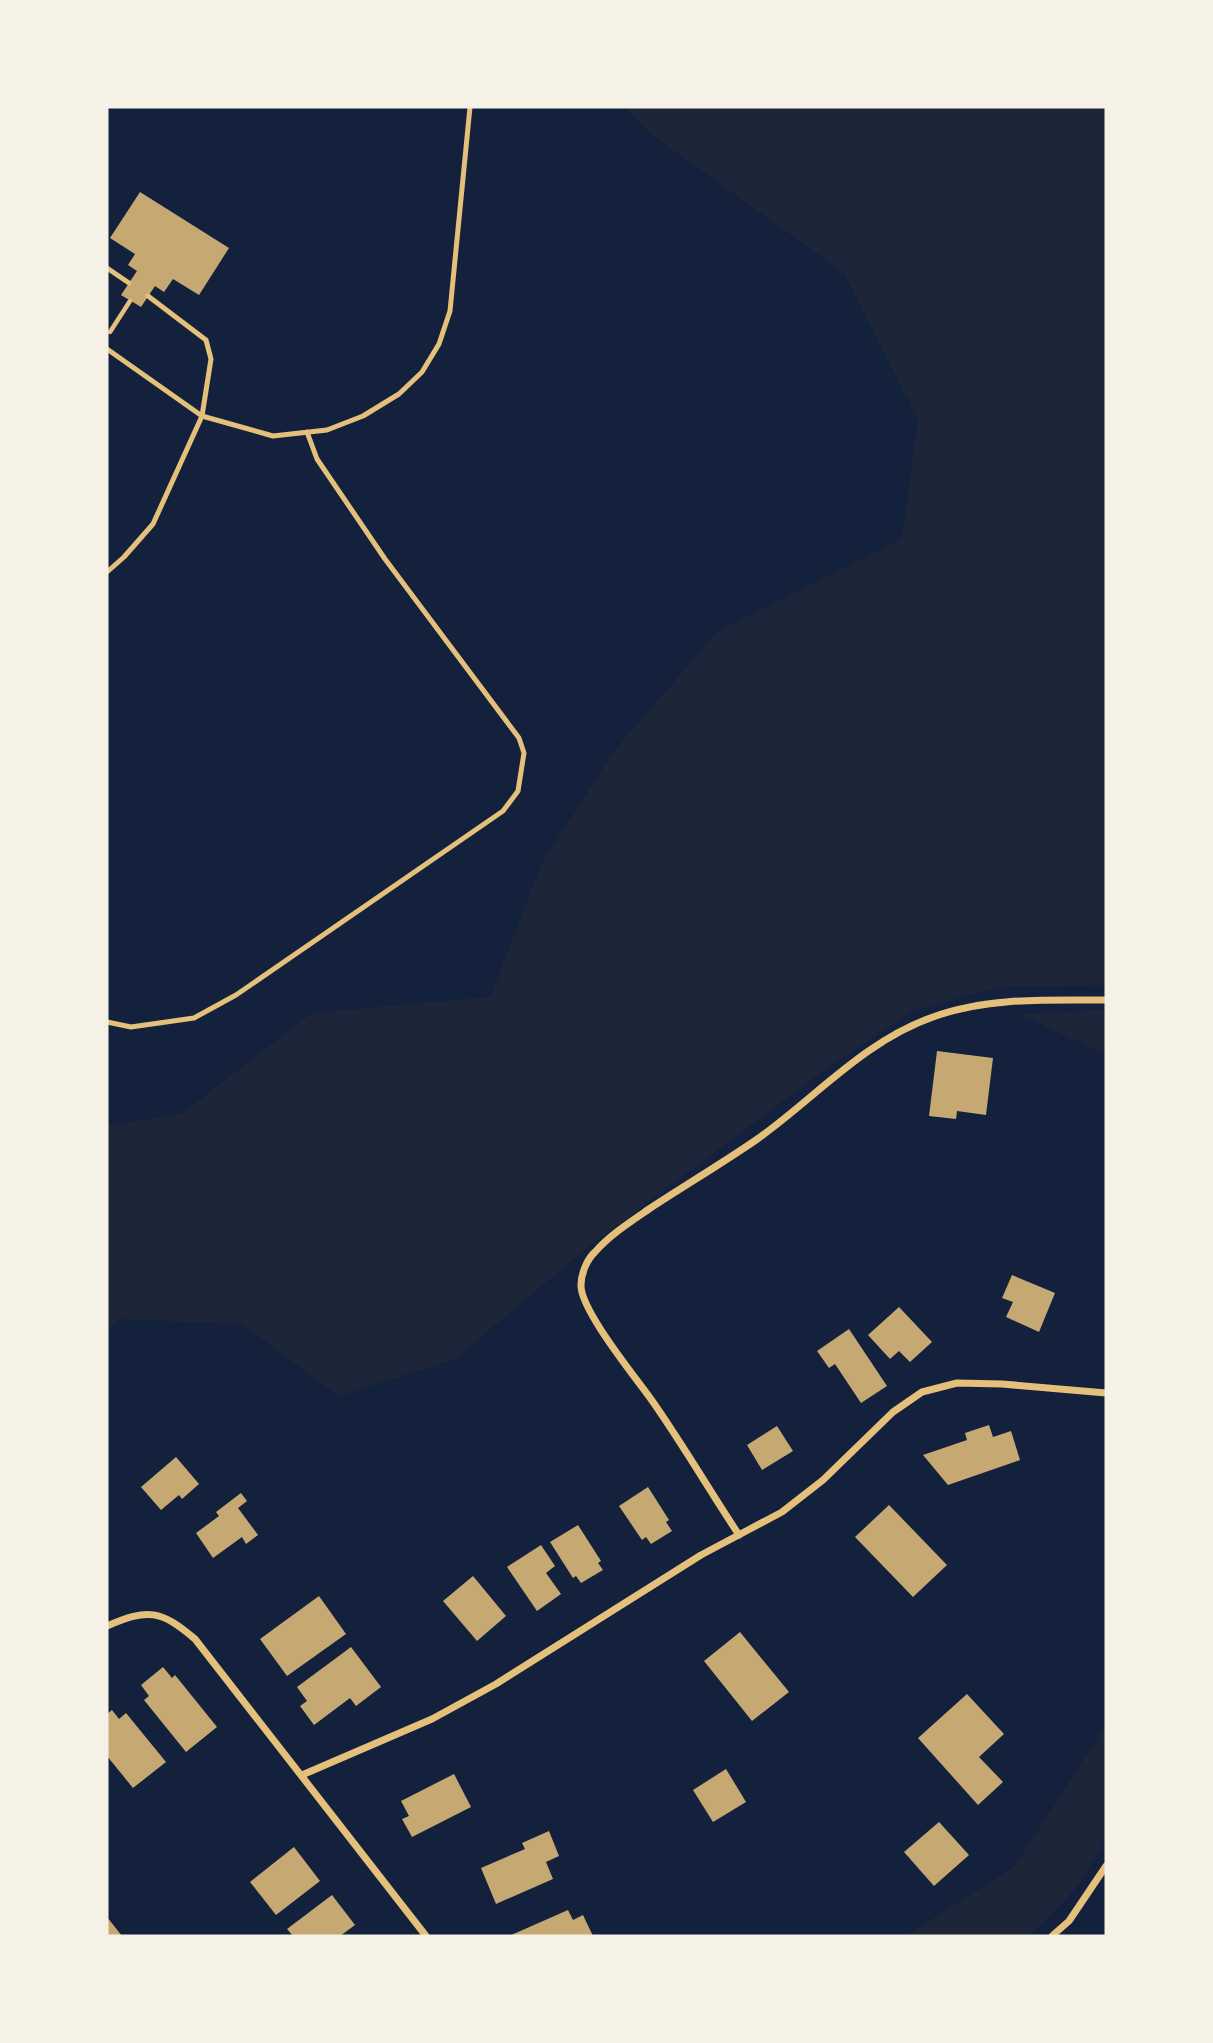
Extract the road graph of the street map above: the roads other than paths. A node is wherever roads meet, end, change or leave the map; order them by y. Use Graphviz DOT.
graph roads {
  1 [pos="470,107"];
  2 [pos="107,268"];
  3 [pos="129,283"];
  4 [pos="148,296"];
  5 [pos="107,349"];
  6 [pos="202,416"];
  7 [pos="307,432"];
  8 [pos="107,572"];
  9 [pos="1106,1000"];
  10 [pos="107,1022"];
  11 [pos="1106,1393"];
  12 [pos="739,1535"];
  13 [pos="107,1626"];
  14 [pos="302,1775"];
  15 [pos="1106,1866"];
  16 [pos="426,1936"];
  17 [pos="1052,1936"];
  1 -- 7 [label="lane"];
  2 -- 3 [label="lane"];
  4 -- 6 [label="lane"];
  5 -- 6 [label="lane"];
  6 -- 7 [label="lane"];
  6 -- 8 [label="lane"];
  7 -- 10 [label="lane"];
  9 -- 12 [label="street"];
  11 -- 12 [label="street"];
  12 -- 14 [label="street"];
  13 -- 14 [label="street"];
  14 -- 16 [label="street"];
  15 -- 17 [label="street"];
}
